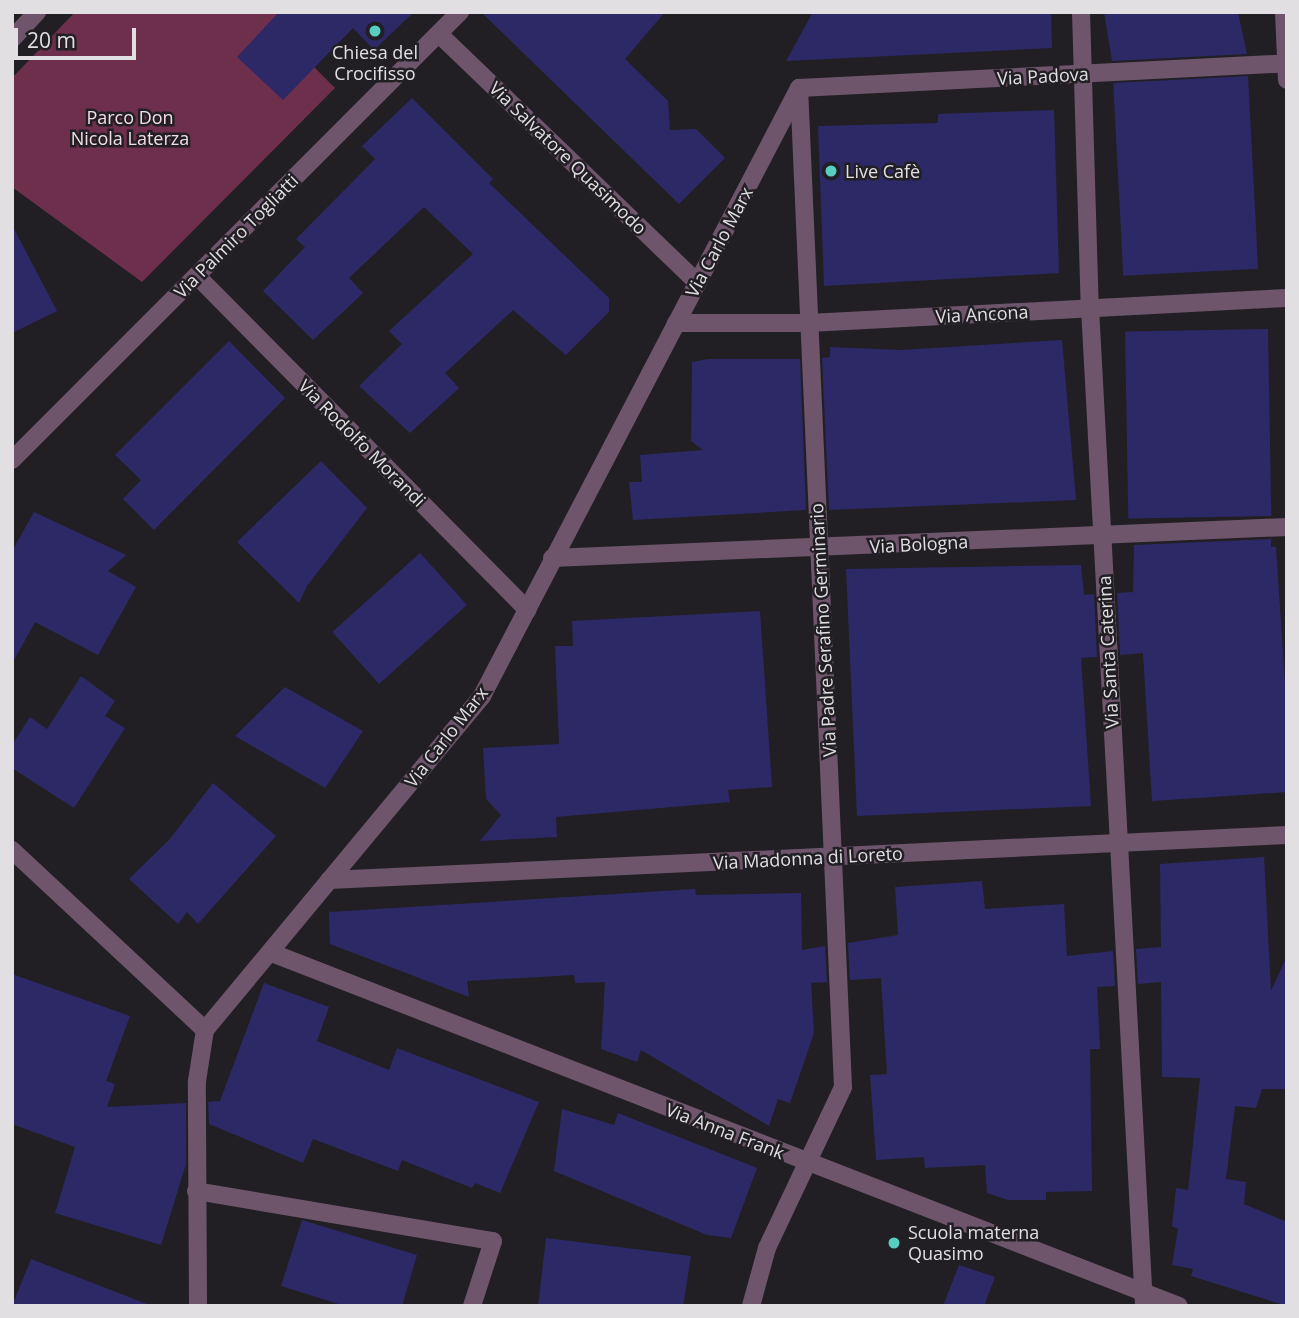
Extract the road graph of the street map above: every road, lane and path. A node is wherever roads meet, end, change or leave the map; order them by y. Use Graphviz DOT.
graph roads {
  1 [pos="37,12"];
  2 [pos="460,12"];
  3 [pos="1081,12"];
  4 [pos="1284,12"];
  5 [pos="439,34"];
  6 [pos="12,39"];
  7 [pos="1286,63"];
  8 [pos="1082,74"];
  9 [pos="1287,80"];
  10 [pos="799,88"];
  11 [pos="197,276"];
  12 [pos="697,282"];
  13 [pos="1287,298"];
  14 [pos="1090,308"];
  15 [pos="676,323"];
  16 [pos="809,323"];
  17 [pos="12,460"];
  18 [pos="1287,527"];
  19 [pos="1102,536"];
  20 [pos="820,548"];
  21 [pos="552,558"];
  22 [pos="527,610"];
  23 [pos="1287,835"];
  24 [pos="1118,844"];
  25 [pos="12,850"];
  26 [pos="833,857"];
  27 [pos="329,880"];
  28 [pos="272,953"];
  29 [pos="205,1030"];
  30 [pos="805,1162"];
  31 [pos="196,1191"];
  32 [pos="1143,1299"];
  33 [pos="198,1306"];
  34 [pos="472,1306"];
  35 [pos="751,1306"];
  36 [pos="1179,1306"];
  1 -- 6 [label="street"];
  2 -- 5 [label="street, Via Palmiro Togliatti"];
  3 -- 8 [label="street, Via Santa Caterina"];
  4 -- 7 [label="street"];
  5 -- 11 [label="street, Via Palmiro Togliatti"];
  5 -- 12 [label="street, Via Salvatore Quasimodo"];
  7 -- 8 [label="street, Via Padova"];
  7 -- 9 [label="street"];
  8 -- 10 [label="street, Via Padova"];
  8 -- 14 [label="street, Via Santa Caterina"];
  10 -- 12 [label="street, Via Carlo Marx"];
  10 -- 16 [label="street, Via Padre Serafino Germinario"];
  11 -- 17 [label="street, Via Palmiro Togliatti"];
  11 -- 22 [label="street, Via Rodolfo Morandi"];
  12 -- 15 [label="street, Via Carlo Marx"];
  13 -- 14 [label="street, Via Ancona"];
  14 -- 16 [label="street, Via Ancona"];
  14 -- 19 [label="street, Via Santa Caterina"];
  15 -- 16 [label="street, Via Ancona"];
  15 -- 21 [label="street, Via Carlo Marx"];
  16 -- 20 [label="street, Via Padre Serafino Germinario"];
  18 -- 19 [label="street, Via Bologna"];
  19 -- 20 [label="street, Via Bologna"];
  19 -- 24 [label="street, Via Santa Caterina"];
  20 -- 21 [label="street, Via Bologna"];
  20 -- 26 [label="street, Via Padre Serafino Germinario"];
  21 -- 22 [label="street, Via Carlo Marx"];
  22 -- 27 [label="street, Via Carlo Marx"];
  23 -- 24 [label="street, Via Madonna di Loreto"];
  24 -- 26 [label="street, Via Madonna di Loreto"];
  24 -- 32 [label="street, Via Santa Caterina"];
  25 -- 29 [label="street"];
  26 -- 27 [label="street, Via Madonna di Loreto"];
  26 -- 30 [label="street, Via Padre Serafino Germinario"];
  27 -- 28 [label="street, Via Carlo Marx"];
  28 -- 29 [label="street, Via Carlo Marx"];
  28 -- 30 [label="street, Via Anna Frank"];
  29 -- 31 [label="street"];
  30 -- 32 [label="street, Via Anna Frank"];
  30 -- 35 [label="street, Via Padre Serafino Germinario"];
  31 -- 33 [label="street"];
  31 -- 34 [label="street"];
  32 -- 36 [label="street, Via Anna Frank"];
}
